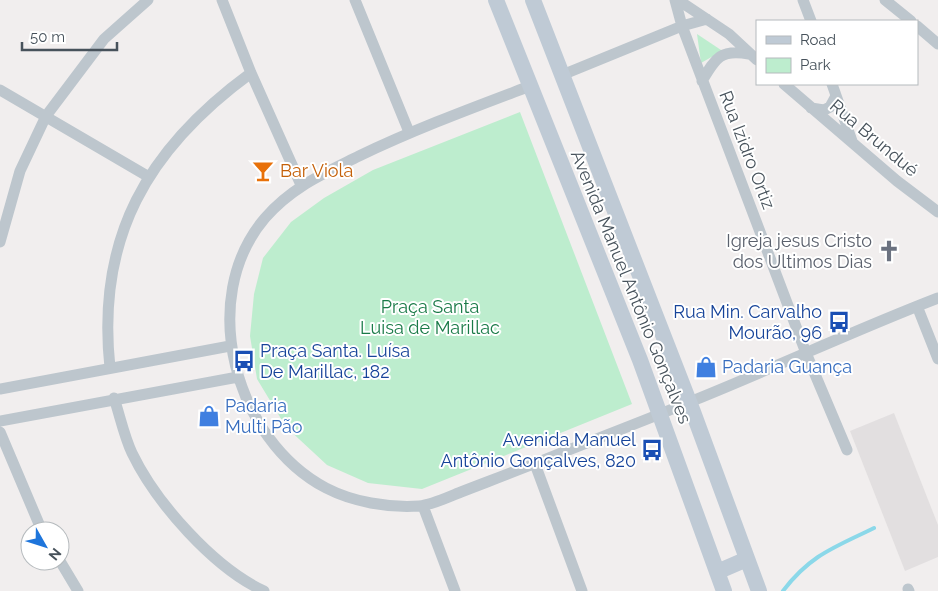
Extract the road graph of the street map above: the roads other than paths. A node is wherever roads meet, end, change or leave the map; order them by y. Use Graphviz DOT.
graph roads {
  1 [pos="148,0"];
  2 [pos="222,0"];
  3 [pos="355,0"];
  4 [pos="496,0"];
  5 [pos="533,0"];
  6 [pos="677,0"];
  7 [pos="803,0"];
  8 [pos="885,0"];
  9 [pos="707,19"];
  10 [pos="811,20"];
  11 [pos="910,20"];
  12 [pos="682,26"];
  13 [pos="918,27"];
  14 [pos="938,44"];
  15 [pos="753,57"];
  16 [pos="250,72"];
  17 [pos="562,75"];
  18 [pos="702,81"];
  19 [pos="785,85"];
  20 [pos="832,85"];
  21 [pos="530,86"];
  22 [pos="0,90"];
  23 [pos="836,96"];
  24 [pos="811,108"];
  25 [pos="46,116"];
  26 [pos="409,132"];
  27 [pos="852,142"];
  28 [pos="149,176"];
  29 [pos="301,185"];
  30 [pos="938,212"];
  31 [pos="0,242"];
  32 [pos="938,298"];
  33 [pos="917,306"];
  34 [pos="230,346"];
  35 [pos="806,353"];
  36 [pos="938,360"];
  37 [pos="110,368"];
  38 [pos="238,377"];
  39 [pos="0,389"];
  40 [pos="114,398"];
  41 [pos="690,402"];
  42 [pos="660,413"];
  43 [pos="0,421"];
  44 [pos="0,432"];
  45 [pos="847,450"];
  46 [pos="535,464"];
  47 [pos="423,506"];
  48 [pos="38,521"];
  49 [pos="747,559"];
  50 [pos="66,571"];
  51 [pos="717,572"];
  52 [pos="757,585"];
  53 [pos="248,588"];
  54 [pos="78,591"];
  55 [pos="264,591"];
  56 [pos="455,591"];
  57 [pos="582,591"];
  58 [pos="724,591"];
  1 -- 25 [label="street"];
  2 -- 16 [label="street"];
  3 -- 26 [label="street"];
  4 -- 21 [label="main road, Avenida Manuel Antônio Gonçalves"];
  5 -- 17 [label="main road, Avenida Manuel Antônio Gonçalves"];
  6 -- 9 [label="street"];
  6 -- 12 [label="street, Rua Izidro Ortiz"];
  7 -- 10 [label="street"];
  8 -- 11 [label="street"];
  9 -- 12 [label="street"];
  9 -- 15 [label="street"];
  12 -- 17 [label="street"];
  12 -- 18 [label="street, Rua Izidro Ortiz"];
  13 -- 14 [label="street"];
  15 -- 18 [label="street"];
  16 -- 28 [label="street"];
  16 -- 29 [label="street"];
  17 -- 41 [label="main road, Avenida Manuel Antônio Gonçalves"];
  18 -- 35 [label="street, Rua Izidro Ortiz"];
  19 -- 24 [label="street, Rua Brundué"];
  20 -- 23 [label="street"];
  21 -- 26 [label="street"];
  21 -- 42 [label="main road, Avenida Manuel Antônio Gonçalves"];
  22 -- 25 [label="street"];
  23 -- 24 [label="street, Rua Brundué"];
  23 -- 27 [label="street"];
  24 -- 27 [label="street, Rua Brundué"];
  25 -- 28 [label="street"];
  25 -- 31 [label="street"];
  26 -- 29 [label="street"];
  27 -- 30 [label="street, Rua Brundué"];
  28 -- 37 [label="street"];
  29 -- 34 [label="street"];
  32 -- 33 [label="street"];
  33 -- 35 [label="street"];
  33 -- 36 [label="street"];
  34 -- 37 [label="street"];
  34 -- 38 [label="street"];
  35 -- 41 [label="street"];
  35 -- 45 [label="street, Rua Izidro Ortiz"];
  37 -- 39 [label="street"];
  38 -- 40 [label="street"];
  38 -- 47 [label="street"];
  40 -- 43 [label="street"];
  40 -- 53 [label="street"];
  41 -- 42 [label="street"];
  41 -- 49 [label="main road, Avenida Manuel Antônio Gonçalves"];
  42 -- 46 [label="street"];
  42 -- 51 [label="main road, Avenida Manuel Antônio Gonçalves"];
  44 -- 48 [label="street"];
  46 -- 47 [label="street"];
  46 -- 57 [label="street"];
  47 -- 56 [label="street"];
  49 -- 51 [label="main road"];
  49 -- 52 [label="main road, Avenida Manuel Antônio Gonçalves"];
  50 -- 54 [label="street"];
  51 -- 58 [label="main road, Avenida Manuel Antônio Gonçalves"];
  53 -- 55 [label="street"];
}
